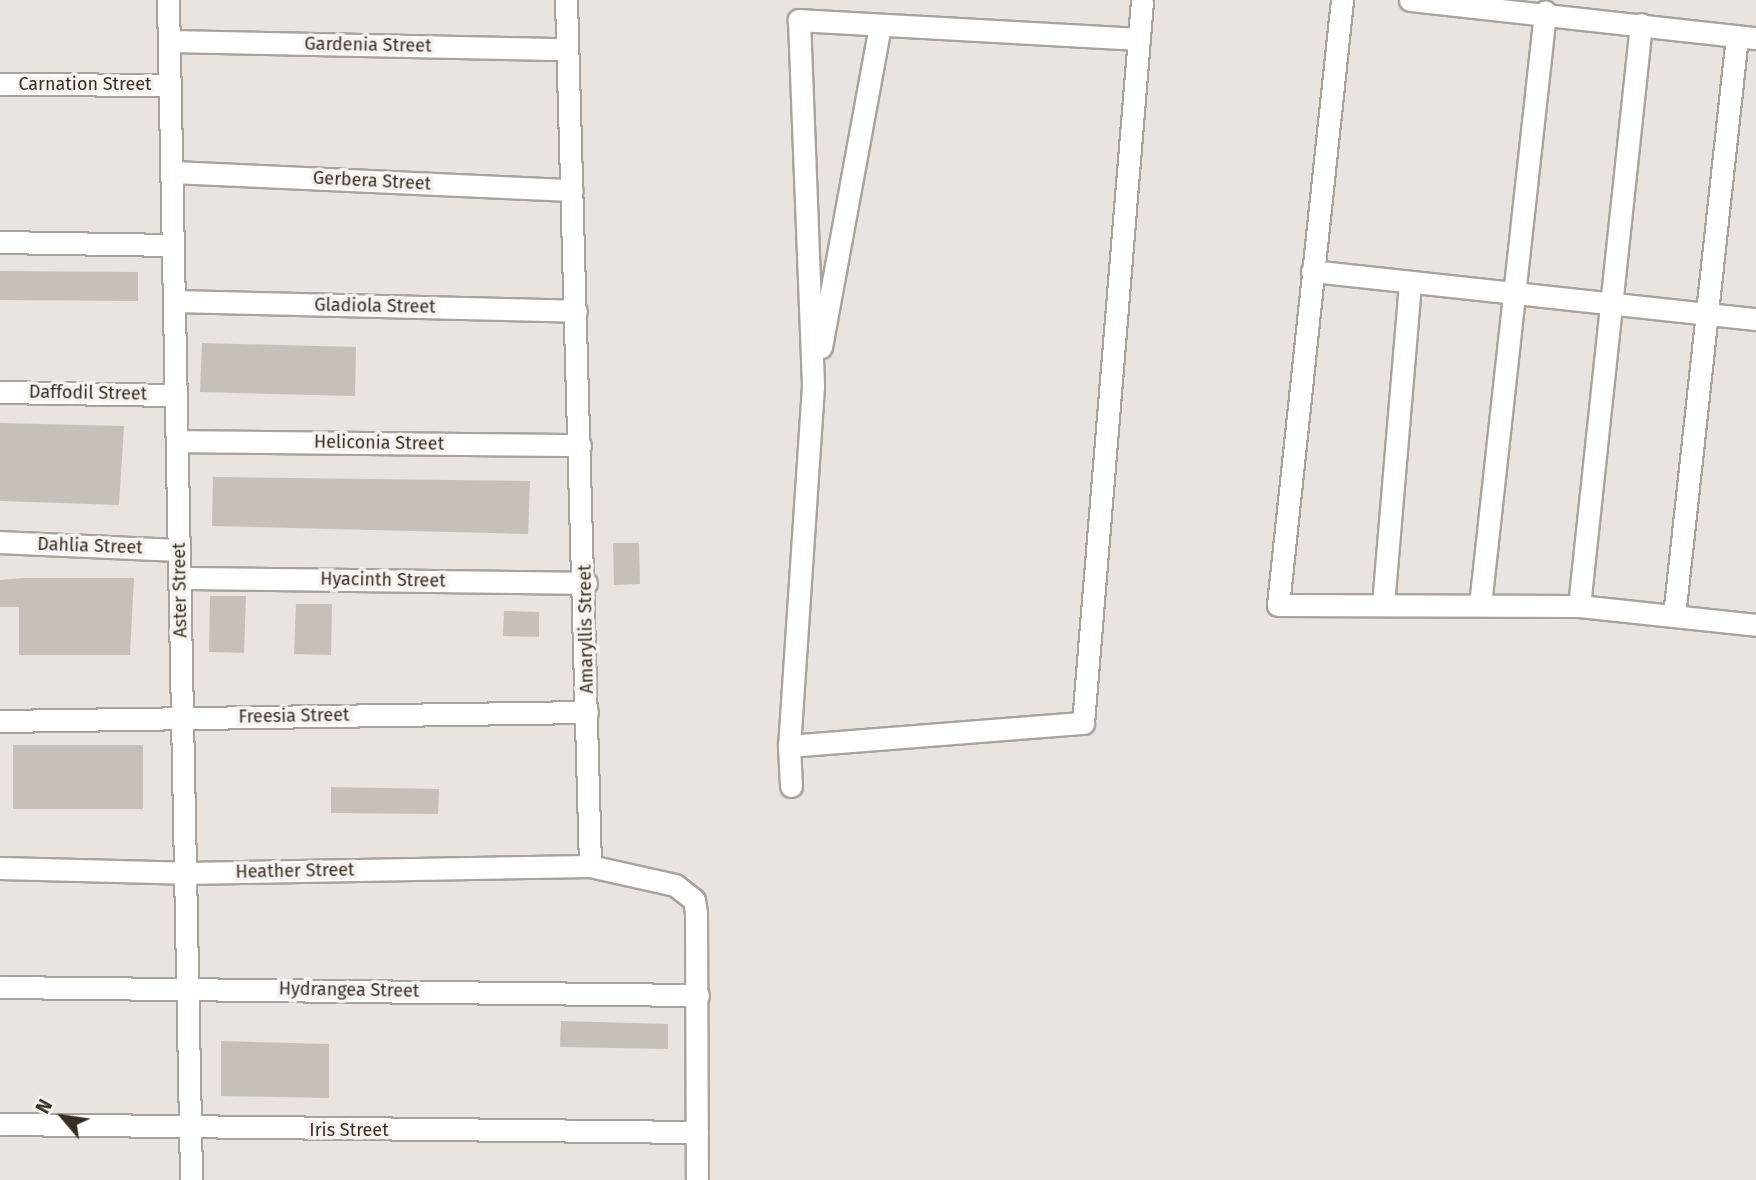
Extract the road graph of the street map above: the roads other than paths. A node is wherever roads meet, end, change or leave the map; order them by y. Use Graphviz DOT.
graph roads {
  1 [pos="168,0"];
  2 [pos="566,0"];
  3 [pos="1142,0"];
  4 [pos="1342,0"];
  5 [pos="1410,0"];
  6 [pos="1545,12"];
  7 [pos="1641,24"];
  8 [pos="880,25"];
  9 [pos="1746,37"];
  10 [pos="1138,39"];
  11 [pos="169,41"];
  12 [pos="567,49"];
  13 [pos="0,84"];
  14 [pos="170,85"];
  15 [pos="172,172"];
  16 [pos="572,190"];
  17 [pos="0,242"];
  18 [pos="173,245"];
  19 [pos="1312,271"];
  20 [pos="1410,282"];
  21 [pos="1514,293"];
  22 [pos="174,301"];
  23 [pos="1611,303"];
  24 [pos="576,311"];
  25 [pos="1707,314"];
  26 [pos="1756,319"];
  27 [pos="814,386"];
  28 [pos="0,392"];
  29 [pos="176,395"];
  30 [pos="177,440"];
  31 [pos="580,445"];
  32 [pos="0,542"];
  33 [pos="179,550"];
  34 [pos="180,578"];
  35 [pos="586,583"];
  36 [pos="1383,605"];
  37 [pos="1480,605"];
  38 [pos="1579,606"];
  39 [pos="1674,616"];
  40 [pos="1756,625"];
  41 [pos="587,712"];
  42 [pos="183,718"];
  43 [pos="0,721"];
  44 [pos="789,746"];
  45 [pos="791,786"];
  46 [pos="590,866"];
  47 [pos="0,868"];
  48 [pos="185,873"];
  49 [pos="0,987"];
  50 [pos="187,988"];
  51 [pos="698,995"];
  52 [pos="0,1124"];
  53 [pos="190,1129"];
  54 [pos="697,1132"];
  55 [pos="191,1180"];
  56 [pos="697,1180"];
  1 -- 11 [label="street, Aster Street"];
  2 -- 12 [label="street, Amaryllis Street"];
  3 -- 10 [label="street"];
  4 -- 19 [label="street"];
  5 -- 6 [label="street"];
  6 -- 7 [label="street"];
  6 -- 21 [label="street"];
  7 -- 9 [label="street"];
  7 -- 23 [label="street"];
  8 -- 10 [label="street"];
  8 -- 27 [label="street"];
  8 -- 27 [label="street"];
  9 -- 25 [label="street"];
  10 -- 44 [label="street"];
  11 -- 12 [label="street, Gardenia Street"];
  11 -- 14 [label="street, Aster Street"];
  12 -- 16 [label="street, Amaryllis Street"];
  13 -- 14 [label="street, Carnation Street"];
  14 -- 15 [label="street, Aster Street"];
  15 -- 16 [label="street, Gerbera Street"];
  15 -- 18 [label="street, Aster Street"];
  16 -- 24 [label="street, Amaryllis Street"];
  17 -- 18 [label="street"];
  18 -- 22 [label="street, Aster Street"];
  19 -- 20 [label="street"];
  19 -- 36 [label="street"];
  20 -- 21 [label="street"];
  20 -- 36 [label="street"];
  21 -- 23 [label="street"];
  21 -- 37 [label="street"];
  22 -- 24 [label="street, Gladiola Street"];
  22 -- 29 [label="street, Aster Street"];
  23 -- 25 [label="street"];
  23 -- 38 [label="street"];
  24 -- 31 [label="street, Amaryllis Street"];
  25 -- 26 [label="street"];
  25 -- 39 [label="street"];
  27 -- 44 [label="street"];
  28 -- 29 [label="street, Daffodil Street"];
  29 -- 30 [label="street, Aster Street"];
  30 -- 31 [label="street, Heliconia Street"];
  30 -- 33 [label="street, Aster Street"];
  31 -- 35 [label="street, Amaryllis Street"];
  32 -- 33 [label="street, Dahlia Street"];
  33 -- 34 [label="street, Aster Street"];
  34 -- 35 [label="street, Hyacinth Street"];
  34 -- 42 [label="street, Aster Street"];
  35 -- 41 [label="street, Amaryllis Street"];
  36 -- 37 [label="street"];
  37 -- 38 [label="street"];
  38 -- 39 [label="street"];
  39 -- 40 [label="street"];
  41 -- 42 [label="street, Freesia Street"];
  41 -- 46 [label="street, Amaryllis Street"];
  42 -- 43 [label="street, Freesia Street"];
  42 -- 48 [label="street, Aster Street"];
  44 -- 45 [label="street"];
  46 -- 48 [label="street, Heather Street"];
  46 -- 51 [label="street"];
  47 -- 48 [label="street, Heather Street"];
  48 -- 50 [label="street, Aster Street"];
  49 -- 50 [label="street, Hydrangea Street"];
  50 -- 51 [label="street, Hydrangea Street"];
  50 -- 53 [label="street, Aster Street"];
  51 -- 54 [label="street"];
  52 -- 53 [label="street, Iris Street"];
  53 -- 54 [label="street, Iris Street"];
  53 -- 55 [label="street, Aster Street"];
  54 -- 56 [label="street"];
}
